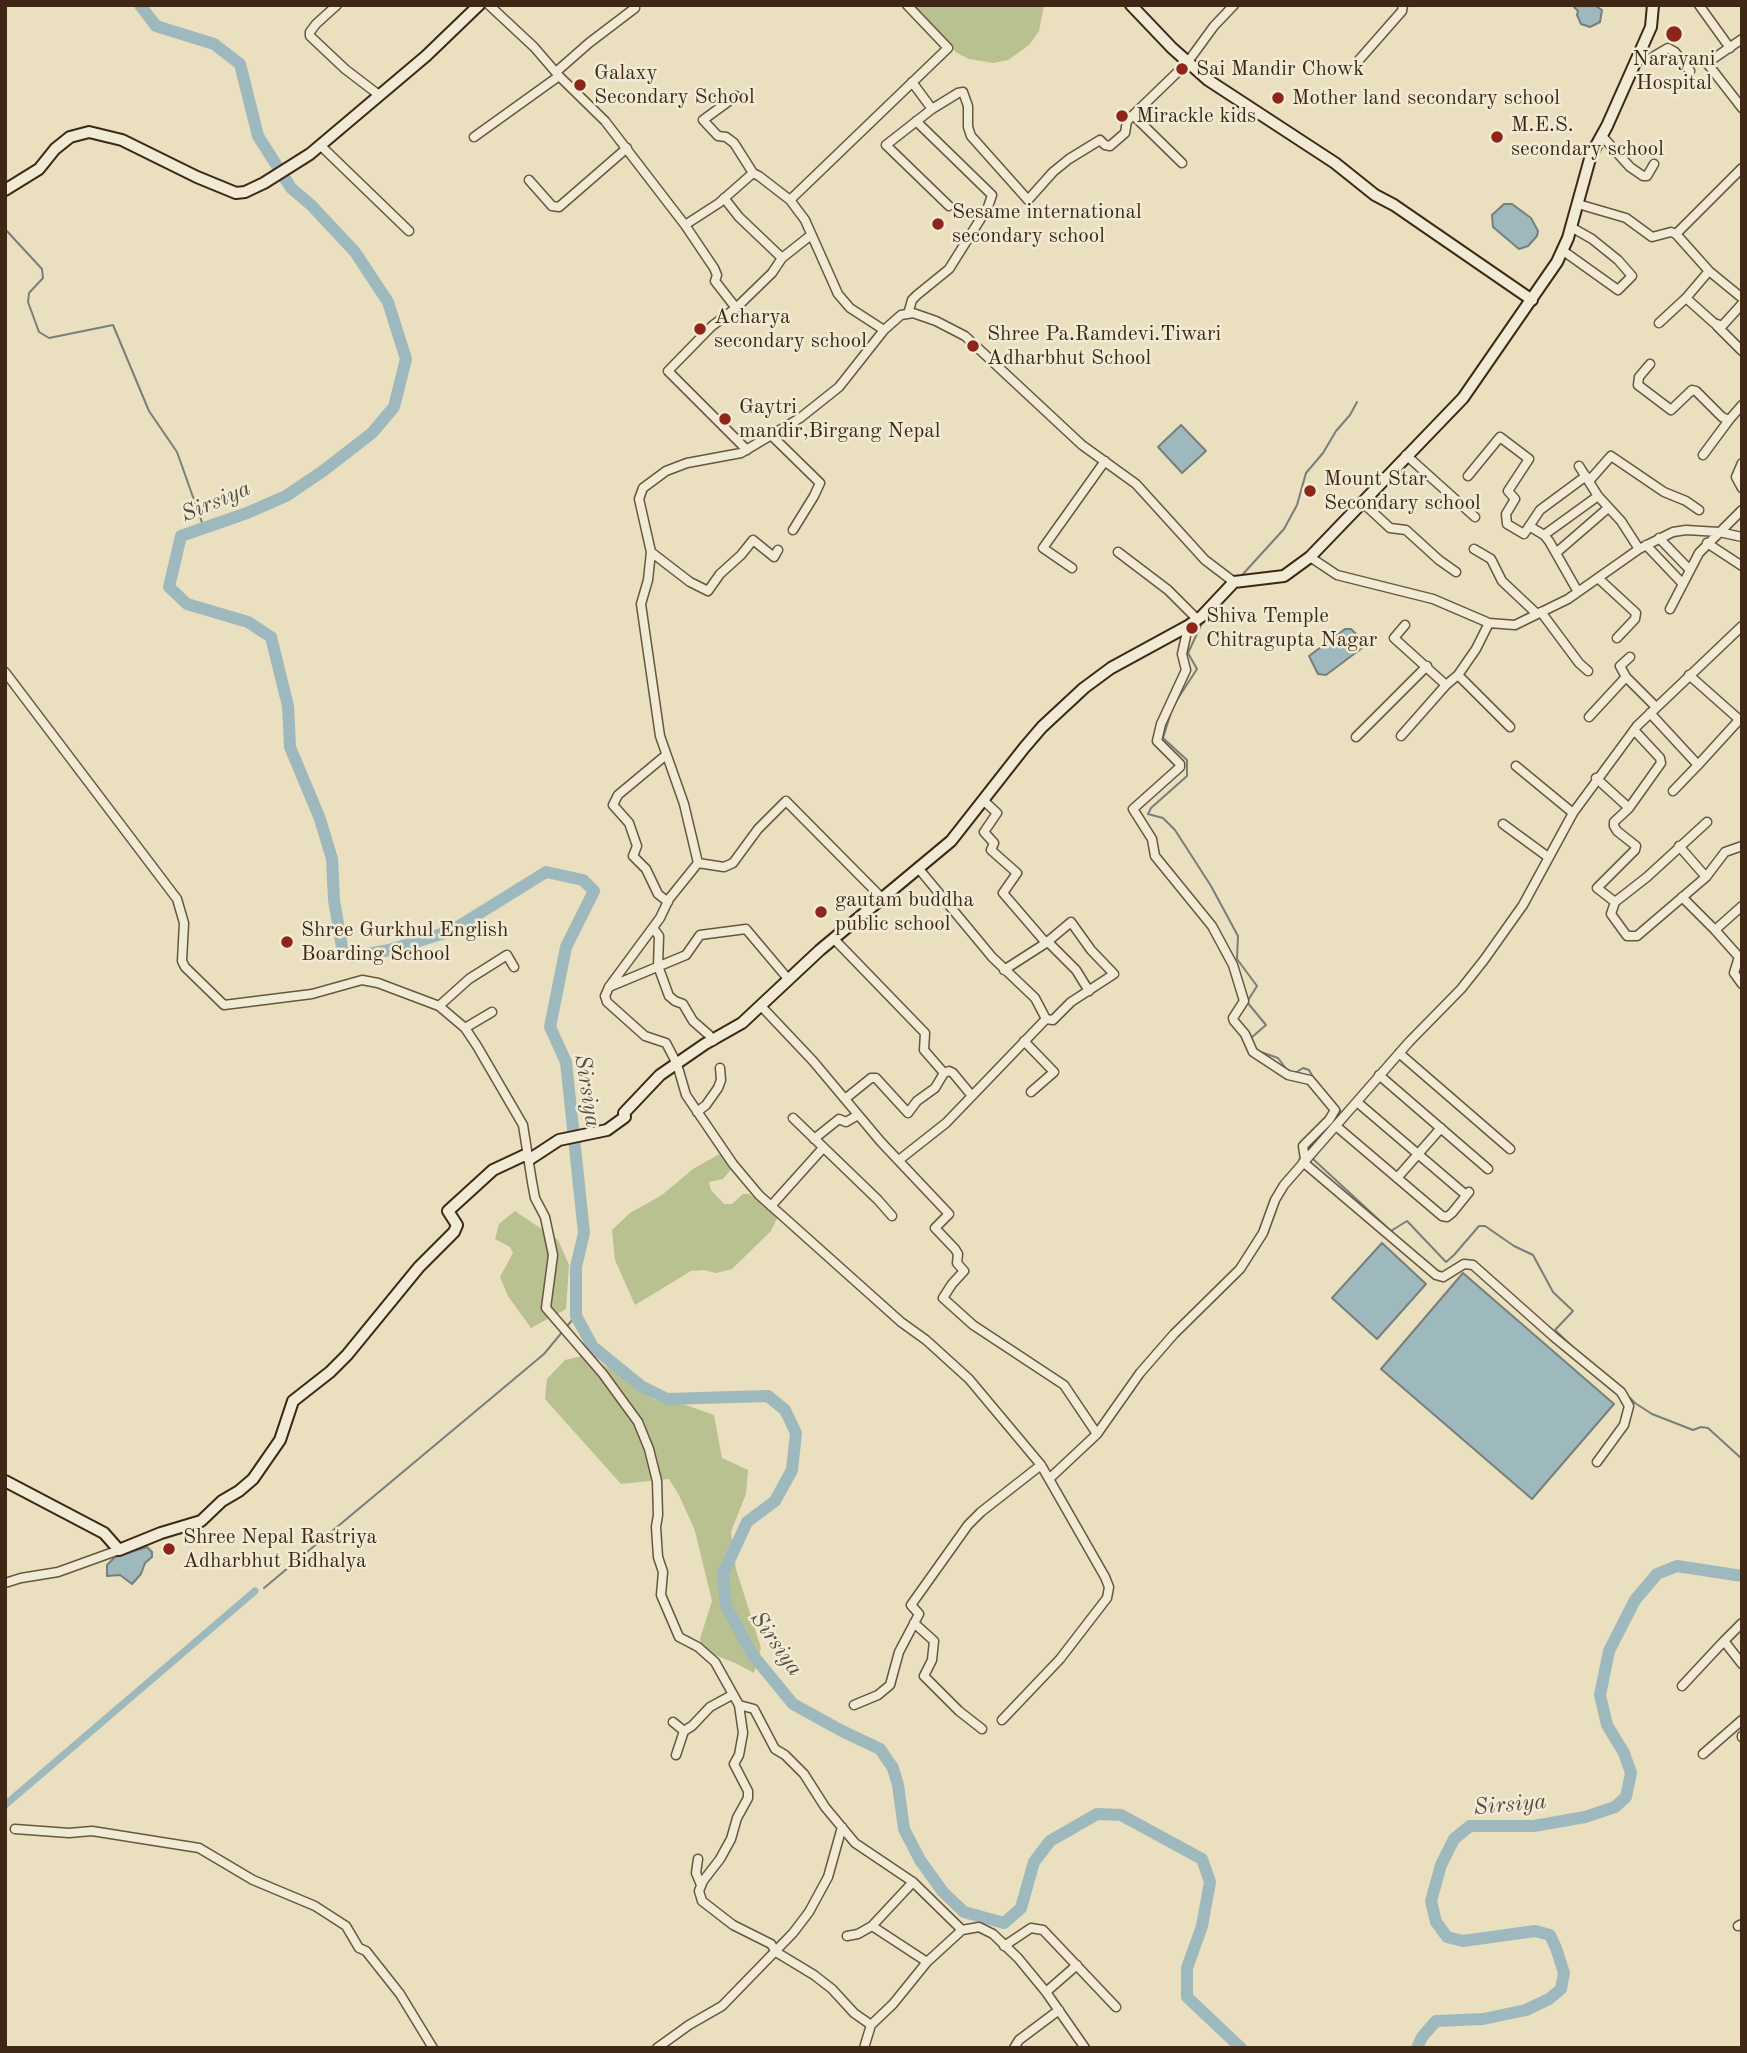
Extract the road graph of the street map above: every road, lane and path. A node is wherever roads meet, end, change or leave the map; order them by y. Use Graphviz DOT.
graph roads {
  1 [pos="337,5"];
  2 [pos="479,5"];
  3 [pos="489,5"];
  4 [pos="907,5"];
  5 [pos="1130,5"];
  6 [pos="1234,5"];
  7 [pos="1403,5"];
  8 [pos="1653,5"];
  9 [pos="1699,5"];
  10 [pos="635,8"];
  11 [pos="1742,39"];
  12 [pos="1730,48"];
  13 [pos="1637,57"];
  14 [pos="1359,60"];
  15 [pos="1187,63"];
  16 [pos="1690,71"];
  17 [pos="557,74"];
  18 [pos="912,82"];
  19 [pos="379,95"];
  20 [pos="736,96"];
  21 [pos="1742,108"];
  22 [pos="932,109"];
  23 [pos="1134,116"];
  24 [pos="916,121"];
  25 [pos="1602,136"];
  26 [pos="474,137"];
  27 [pos="320,145"];
  28 [pos="626,148"];
  29 [pos="1181,163"];
  30 [pos="1654,164"];
  31 [pos="1742,168"];
  32 [pos="753,173"];
  33 [pos="528,180"];
  34 [pos="5,190"];
  35 [pos="724,198"];
  36 [pos="790,200"];
  37 [pos="1578,204"];
  38 [pos="949,206"];
  39 [pos="685,225"];
  40 [pos="1571,227"];
  41 [pos="409,231"];
  42 [pos="1676,234"];
  43 [pos="811,235"];
  44 [pos="1562,250"];
  45 [pos="782,258"];
  46 [pos="1709,271"];
  47 [pos="1686,298"];
  48 [pos="1742,298"];
  49 [pos="1532,300"];
  50 [pos="1742,304"];
  51 [pos="736,308"];
  52 [pos="908,314"];
  53 [pos="1659,323"];
  54 [pos="1714,323"];
  55 [pos="884,330"];
  56 [pos="1742,351"];
  57 [pos="1650,364"];
  58 [pos="1740,411"];
  59 [pos="1729,420"];
  60 [pos="772,436"];
  61 [pos="747,450"];
  62 [pos="1406,455"];
  63 [pos="1703,455"];
  64 [pos="1105,461"];
  65 [pos="1742,463"];
  66 [pos="1579,466"];
  67 [pos="1468,476"];
  68 [pos="1587,479"];
  69 [pos="1742,488"];
  70 [pos="1598,496"];
  71 [pos="1363,503"];
  72 [pos="1608,508"];
  73 [pos="1699,510"];
  74 [pos="1742,510"];
  75 [pos="1475,517"];
  76 [pos="1529,526"];
  77 [pos="793,530"];
  78 [pos="1719,532"];
  79 [pos="1544,535"];
  80 [pos="1742,537"];
  81 [pos="1659,538"];
  82 [pos="1707,543"];
  83 [pos="1642,547"];
  84 [pos="1474,549"];
  85 [pos="778,550"];
  86 [pos="651,552"];
  87 [pos="1118,552"];
  88 [pos="1556,553"];
  89 [pos="1310,557"];
  90 [pos="1742,566"];
  91 [pos="1072,568"];
  92 [pos="1689,569"];
  93 [pos="1456,572"];
  94 [pos="1598,578"];
  95 [pos="1234,582"];
  96 [pos="1683,584"];
  97 [pos="1578,593"];
  98 [pos="1670,609"];
  99 [pos="1539,613"];
  100 [pos="1197,619"];
  101 [pos="1489,623"];
  102 [pos="1405,625"];
  103 [pos="1742,626"];
  104 [pos="1185,628"];
  105 [pos="1617,638"];
  106 [pos="1630,657"];
  107 [pos="1427,666"];
  108 [pos="1588,671"];
  109 [pos="5,673"];
  110 [pos="1458,675"];
  111 [pos="1689,675"];
  112 [pos="1626,677"];
  113 [pos="1446,685"];
  114 [pos="1653,710"];
  115 [pos="1589,717"];
  116 [pos="1740,721"];
  117 [pos="1510,727"];
  118 [pos="1634,730"];
  119 [pos="1401,736"];
  120 [pos="1356,737"];
  121 [pos="666,755"];
  122 [pos="1698,765"];
  123 [pos="1516,766"];
  124 [pos="1596,778"];
  125 [pos="1673,791"];
  126 [pos="983,800"];
  127 [pos="1629,807"];
  128 [pos="1573,813"];
  129 [pos="1707,822"];
  130 [pos="1503,824"];
  131 [pos="1679,846"];
  132 [pos="1742,846"];
  133 [pos="1548,857"];
  134 [pos="698,863"];
  135 [pos="919,869"];
  136 [pos="1706,877"];
  137 [pos="1682,897"];
  138 [pos="883,899"];
  139 [pos="668,902"];
  140 [pos="1615,902"];
  141 [pos="1742,906"];
  142 [pos="653,928"];
  143 [pos="1715,930"];
  144 [pos="834,939"];
  145 [pos="1047,942"];
  146 [pos="658,966"];
  147 [pos="514,967"];
  148 [pos="1004,970"];
  149 [pos="789,979"];
  150 [pos="1742,984"];
  151 [pos="610,987"];
  152 [pos="1089,991"];
  153 [pos="439,1006"];
  154 [pos="761,1006"];
  155 [pos="492,1012"];
  156 [pos="1046,1019"];
  157 [pos="465,1028"];
  158 [pos="713,1041"];
  159 [pos="1024,1041"];
  160 [pos="1399,1053"];
  161 [pos="677,1064"];
  162 [pos="720,1068"];
  163 [pos="944,1073"];
  164 [pos="1379,1075"];
  165 [pos="1031,1092"];
  166 [pos="972,1096"];
  167 [pos="845,1099"];
  168 [pos="1357,1102"];
  169 [pos="697,1112"];
  170 [pos="858,1115"];
  171 [pos="793,1118"];
  172 [pos="1336,1126"];
  173 [pos="1441,1128"];
  174 [pos="814,1139"];
  175 [pos="822,1148"];
  176 [pos="1510,1149"];
  177 [pos="1419,1155"];
  178 [pos="1307,1157"];
  179 [pos="530,1159"];
  180 [pos="899,1160"];
  181 [pos="1488,1169"];
  182 [pos="1397,1178"];
  183 [pos="771,1206"];
  184 [pos="891,1216"];
  185 [pos="1097,1434"];
  186 [pos="1597,1462"];
  187 [pos="1041,1465"];
  188 [pos="1049,1479"];
  189 [pos="5,1481"];
  190 [pos="119,1550"];
  191 [pos="5,1583"];
  192 [pos="914,1623"];
  193 [pos="1742,1623"];
  194 [pos="1724,1641"];
  195 [pos="1742,1664"];
  196 [pos="1682,1686"];
  197 [pos="732,1695"];
  198 [pos="739,1705"];
  199 [pos="854,1705"];
  200 [pos="1002,1720"];
  201 [pos="1742,1720"];
  202 [pos="673,1722"];
  203 [pos="982,1729"];
  204 [pos="684,1731"];
  205 [pos="1703,1754"];
  206 [pos="676,1755"];
  207 [pos="842,1827"];
  208 [pos="15,1829"];
  209 [pos="698,1858"];
  210 [pos="913,1882"];
  211 [pos="701,1885"];
  212 [pos="872,1926"];
  213 [pos="962,1930"];
  214 [pos="847,1936"];
  215 [pos="1004,1946"];
  216 [pos="776,1952"];
  217 [pos="927,1962"];
  218 [pos="1077,1965"];
  219 [pos="1046,1993"];
  220 [pos="1116,2007"];
  221 [pos="1059,2010"];
  222 [pos="871,2025"];
  223 [pos="433,2048"];
  224 [pos="657,2048"];
  225 [pos="864,2048"];
  226 [pos="1014,2048"];
  227 [pos="1085,2048"];
  1 -- 19 [label="street"];
  2 -- 19 [label="street"];
  3 -- 17 [label="street"];
  4 -- 18 [label="street"];
  5 -- 15 [label="street"];
  6 -- 15 [label="street"];
  7 -- 14 [label="street"];
  8 -- 13 [label="street"];
  9 -- 12 [label="street"];
  10 -- 17 [label="street"];
  11 -- 12 [label="street"];
  12 -- 21 [label="street"];
  13 -- 16 [label="street"];
  13 -- 25 [label="street"];
  15 -- 23 [label="street"];
  15 -- 49 [label="street"];
  17 -- 26 [label="street"];
  17 -- 28 [label="street"];
  18 -- 22 [label="street"];
  18 -- 36 [label="street"];
  19 -- 27 [label="street"];
  20 -- 32 [label="street"];
  22 -- 23 [label="street"];
  22 -- 24 [label="street"];
  23 -- 29 [label="street"];
  24 -- 38 [label="street"];
  24 -- 52 [label="street"];
  25 -- 30 [label="street"];
  25 -- 37 [label="street"];
  27 -- 34 [label="street"];
  27 -- 41 [label="street"];
  28 -- 33 [label="street"];
  28 -- 39 [label="street"];
  31 -- 42 [label="street"];
  32 -- 35 [label="street"];
  32 -- 36 [label="street"];
  35 -- 39 [label="street"];
  35 -- 45 [label="street"];
  36 -- 43 [label="street"];
  37 -- 40 [label="street"];
  37 -- 42 [label="street"];
  39 -- 51 [label="street"];
  40 -- 44 [label="street"];
  40 -- 44 [label="street"];
  42 -- 46 [label="street"];
  43 -- 45 [label="street"];
  43 -- 55 [label="street"];
  44 -- 49 [label="street"];
  45 -- 51 [label="street"];
  46 -- 47 [label="street"];
  46 -- 48 [label="street"];
  47 -- 53 [label="street"];
  47 -- 54 [label="street"];
  49 -- 62 [label="street"];
  50 -- 54 [label="street"];
  51 -- 61 [label="street"];
  52 -- 55 [label="street"];
  52 -- 64 [label="street"];
  54 -- 56 [label="street"];
  55 -- 60 [label="street"];
  57 -- 59 [label="street"];
  58 -- 59 [label="street"];
  59 -- 63 [label="street"];
  60 -- 61 [label="street"];
  60 -- 77 [label="street"];
  61 -- 86 [label="street"];
  62 -- 71 [label="street"];
  62 -- 75 [label="street"];
  64 -- 91 [label="street"];
  64 -- 95 [label="street"];
  65 -- 69 [label="street"];
  66 -- 68 [label="street"];
  67 -- 76 [label="street"];
  68 -- 70 [label="street"];
  68 -- 73 [label="street"];
  68 -- 76 [label="street"];
  70 -- 72 [label="street"];
  70 -- 79 [label="street"];
  71 -- 89 [label="street"];
  71 -- 93 [label="street"];
  72 -- 83 [label="street"];
  72 -- 88 [label="street"];
  74 -- 78 [label="street"];
  76 -- 79 [label="street"];
  78 -- 80 [label="street"];
  78 -- 81 [label="street"];
  78 -- 82 [label="street"];
  79 -- 88 [label="street"];
  81 -- 83 [label="street"];
  81 -- 92 [label="street"];
  82 -- 90 [label="street"];
  82 -- 92 [label="street"];
  83 -- 94 [label="street"];
  83 -- 96 [label="street"];
  84 -- 99 [label="street"];
  85 -- 86 [label="street"];
  86 -- 121 [label="street"];
  87 -- 100 [label="street"];
  88 -- 97 [label="street"];
  89 -- 95 [label="street"];
  89 -- 101 [label="street"];
  92 -- 96 [label="street"];
  94 -- 97 [label="street"];
  94 -- 105 [label="street"];
  95 -- 100 [label="street"];
  96 -- 98 [label="street"];
  97 -- 99 [label="street"];
  99 -- 101 [label="street"];
  99 -- 108 [label="street"];
  100 -- 104 [label="street"];
  101 -- 110 [label="street"];
  102 -- 107 [label="street"];
  103 -- 111 [label="street"];
  104 -- 126 [label="street"];
  104 -- 178 [label="street"];
  106 -- 112 [label="street"];
  107 -- 113 [label="street"];
  107 -- 120 [label="street"];
  109 -- 153 [label="street"];
  110 -- 113 [label="street"];
  110 -- 117 [label="street"];
  111 -- 114 [label="street"];
  111 -- 116 [label="street"];
  112 -- 114 [label="street"];
  112 -- 115 [label="street"];
  113 -- 119 [label="street"];
  114 -- 118 [label="street"];
  114 -- 122 [label="street"];
  116 -- 122 [label="street"];
  118 -- 124 [label="street"];
  118 -- 127 [label="street"];
  121 -- 134 [label="street"];
  121 -- 139 [label="street"];
  122 -- 125 [label="street"];
  123 -- 128 [label="street"];
  124 -- 127 [label="street"];
  124 -- 128 [label="street"];
  126 -- 135 [label="street"];
  126 -- 145 [label="street"];
  127 -- 140 [label="street"];
  128 -- 133 [label="street"];
  129 -- 131 [label="street"];
  130 -- 133 [label="street"];
  131 -- 136 [label="street"];
  131 -- 140 [label="street"];
  132 -- 136 [label="street"];
  133 -- 160 [label="street"];
  134 -- 138 [label="street"];
  134 -- 139 [label="street"];
  135 -- 138 [label="street"];
  135 -- 148 [label="street"];
  136 -- 137 [label="street"];
  137 -- 140 [label="street"];
  137 -- 143 [label="street"];
  138 -- 144 [label="street"];
  139 -- 142 [label="street"];
  141 -- 143 [label="street"];
  142 -- 146 [label="street"];
  142 -- 151 [label="street"];
  143 -- 150 [label="street"];
  144 -- 149 [label="street"];
  144 -- 163 [label="street"];
  145 -- 148 [label="street"];
  145 -- 152 [label="street"];
  145 -- 152 [label="street"];
  146 -- 149 [label="street"];
  146 -- 151 [label="street"];
  146 -- 158 [label="street"];
  147 -- 153 [label="street"];
  148 -- 156 [label="street"];
  149 -- 154 [label="street"];
  151 -- 161 [label="street"];
  152 -- 156 [label="street"];
  153 -- 157 [label="street"];
  154 -- 158 [label="street"];
  154 -- 167 [label="street"];
  155 -- 157 [label="street"];
  156 -- 159 [label="street"];
  157 -- 179 [label="street"];
  158 -- 161 [label="street"];
  159 -- 165 [label="street"];
  159 -- 166 [label="street"];
  160 -- 164 [label="street"];
  160 -- 176 [label="street"];
  161 -- 169 [label="street"];
  161 -- 179 [label="street"];
  162 -- 169 [label="street"];
  163 -- 166 [label="street"];
  163 -- 167 [label="street"];
  164 -- 168 [label="street"];
  164 -- 173 [label="street"];
  166 -- 180 [label="street"];
  167 -- 170 [label="street"];
  168 -- 172 [label="street"];
  168 -- 177 [label="street"];
  169 -- 183 [label="street"];
  170 -- 174 [label="street"];
  170 -- 180 [label="street"];
  171 -- 174 [label="street"];
  172 -- 178 [label="street"];
  172 -- 182 [label="street"];
  173 -- 177 [label="street"];
  173 -- 181 [label="street"];
  174 -- 175 [label="street"];
  175 -- 183 [label="street"];
  175 -- 184 [label="street"];
  177 -- 182 [label="street"];
  177 -- 182 [label="street"];
  178 -- 185 [label="street"];
  178 -- 186 [label="street"];
  179 -- 190 [label="street"];
  179 -- 197 [label="street"];
  180 -- 185 [label="street"];
  183 -- 187 [label="street"];
  185 -- 188 [label="street"];
  187 -- 188 [label="street"];
  187 -- 192 [label="street"];
  188 -- 200 [label="street"];
  189 -- 190 [label="street"];
  190 -- 191 [label="street"];
  192 -- 199 [label="street"];
  192 -- 203 [label="street"];
  193 -- 194 [label="street"];
  194 -- 195 [label="street"];
  194 -- 196 [label="street"];
  197 -- 198 [label="street"];
  197 -- 204 [label="street"];
  198 -- 207 [label="street"];
  198 -- 211 [label="street"];
  201 -- 205 [label="street"];
  202 -- 204 [label="street"];
  204 -- 206 [label="street"];
  207 -- 210 [label="street"];
  207 -- 216 [label="street"];
  208 -- 223 [label="street"];
  209 -- 211 [label="street"];
  210 -- 212 [label="street"];
  210 -- 213 [label="street"];
  211 -- 216 [label="street"];
  212 -- 214 [label="street"];
  212 -- 217 [label="street"];
  213 -- 215 [label="street"];
  213 -- 217 [label="street"];
  215 -- 218 [label="street"];
  215 -- 219 [label="street"];
  216 -- 222 [label="street"];
  216 -- 224 [label="street"];
  217 -- 222 [label="street"];
  218 -- 219 [label="street"];
  218 -- 220 [label="street"];
  219 -- 221 [label="street"];
  221 -- 226 [label="street"];
  221 -- 227 [label="street"];
  222 -- 225 [label="street"];
}
